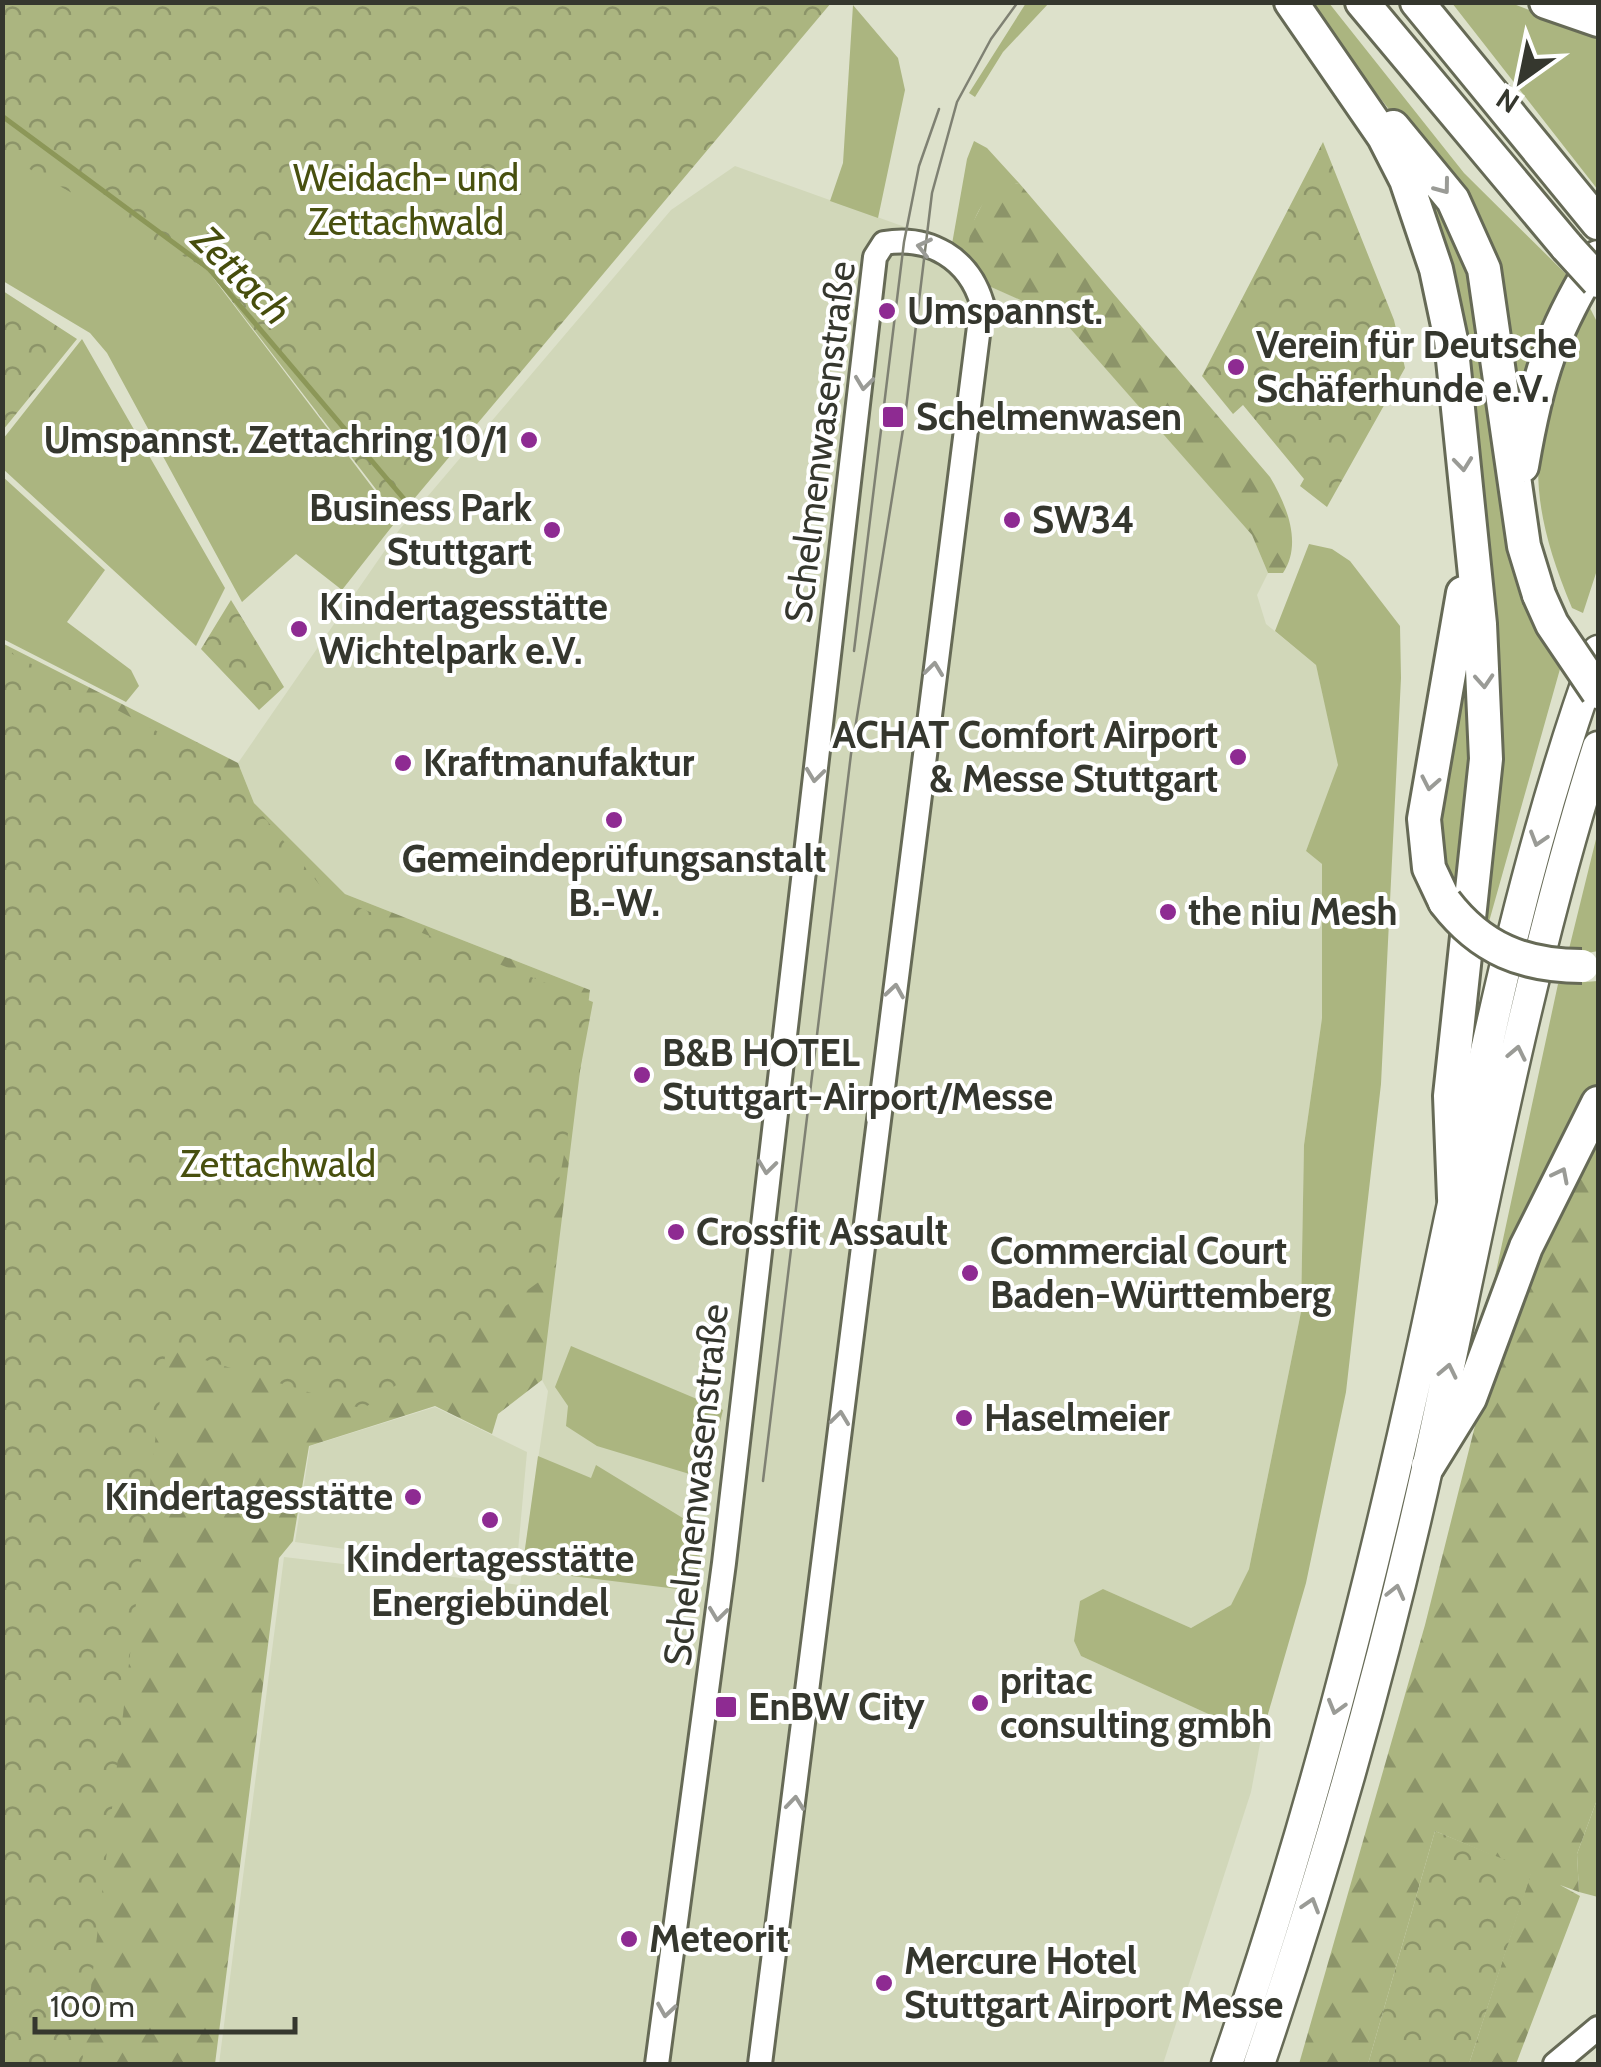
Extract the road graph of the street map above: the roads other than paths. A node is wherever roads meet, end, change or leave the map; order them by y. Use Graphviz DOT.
graph roads {
  1 [pos="1291,2"];
  2 [pos="1362,2"];
  3 [pos="1418,2"];
  4 [pos="1546,2"];
  5 [pos="1598,20"];
  6 [pos="1313,32"];
  7 [pos="1594,218"];
  8 [pos="1598,257"];
  9 [pos="1598,282"];
  10 [pos="1517,495"];
  11 [pos="1472,549"];
  12 [pos="1598,652"];
  13 [pos="1598,692"];
  14 [pos="1598,747"];
  15 [pos="1590,964"];
  16 [pos="1598,1103"];
  17 [pos="1454,1198"];
  18 [pos="1428,1466"];
  19 [pos="1598,2028"];
  20 [pos="657,2064"];
  21 [pos="760,2064"];
  22 [pos="1227,2064"];
  23 [pos="1260,2064"];
  24 [pos="1556,2064"];
  1 -- 6 [label="highway"];
  2 -- 9 [label="highway, bridge"];
  3 -- 7 [label="highway"];
  4 -- 5 [label="highway"];
  6 -- 10 [label="highway, one-way"];
  6 -- 11 [label="highway, one-way"];
  8 -- 10 [label="highway"];
  10 -- 13 [label="highway, bridge"];
  11 -- 15 [label="highway, one-way, bridge"];
  11 -- 17 [label="highway, one-way"];
  12 -- 17 [label="highway, one-way"];
  18 -- 14 [label="highway, one-way"];
  18 -- 16 [label="highway, one-way"];
  17 -- 22 [label="highway, one-way"];
  23 -- 18 [label="highway, one-way"];
  19 -- 24 [label="street"];
  21 -- 20 [label="street, Schelmenwasenstraße, one-way"];
}
